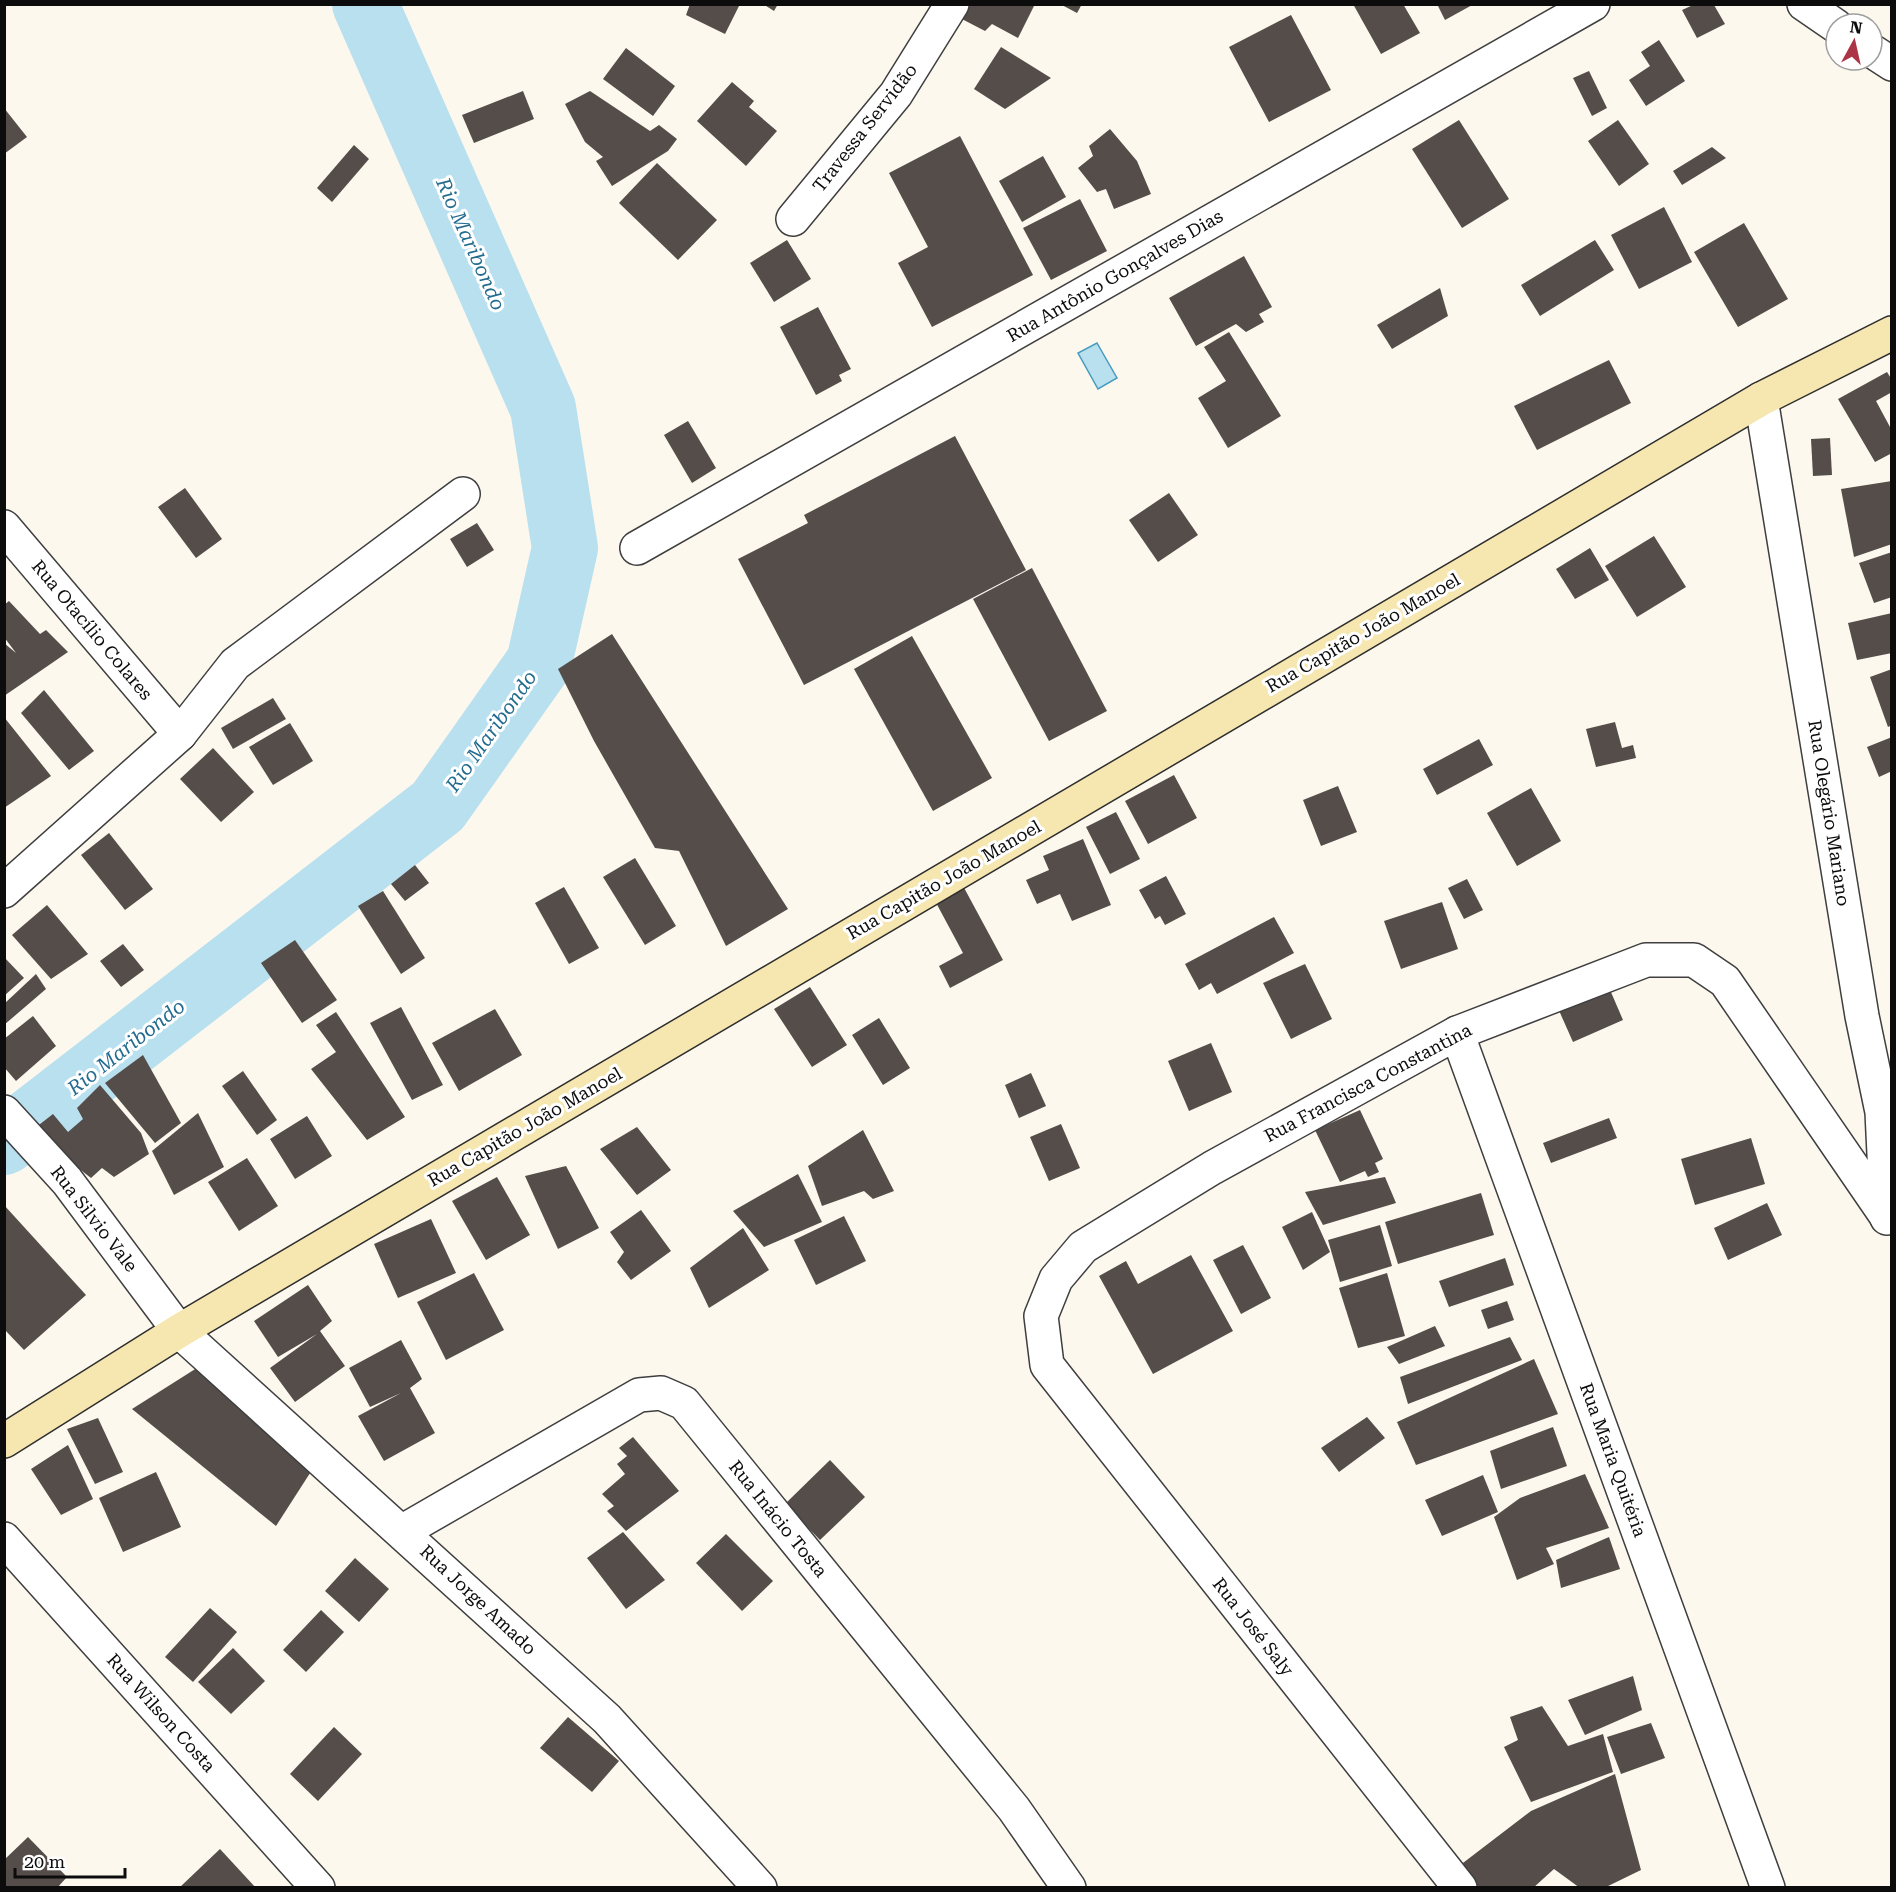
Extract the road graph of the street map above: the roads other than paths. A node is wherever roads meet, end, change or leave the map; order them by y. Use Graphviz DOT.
graph roads {
  1 [pos="952,4"];
  2 [pos="1593,4"];
  3 [pos="1804,4"];
  4 [pos="1824,18"];
  5 [pos="793,219"];
  6 [pos="1892,333"];
  7 [pos="1761,399"];
  8 [pos="463,494"];
  9 [pos="4,527"];
  10 [pos="637,548"];
  11 [pos="180,734"];
  12 [pos="4,891"];
  13 [pos="1457,1033"];
  14 [pos="5,1112"];
  15 [pos="1890,1219"];
  16 [pos="179,1330"];
  17 [pos="1047,1365"];
  18 [pos="4,1441"];
  19 [pos="403,1531"];
  20 [pos="4,1539"];
  21 [pos="318,1887"];
  22 [pos="760,1887"];
  23 [pos="1069,1887"];
  24 [pos="1460,1887"];
  25 [pos="1768,1887"];
  1 -- 5 [label="street, Travessa Servidão"];
  2 -- 10 [label="street, Rua Antônio Gonçalves Dias"];
  3 -- 4 [label="street"];
  6 -- 7 [label="main road, Rua Capitão João Manoel"];
  7 -- 15 [label="street, Rua Olegário Mariano"];
  7 -- 16 [label="main road, Rua Capitão João Manoel"];
  8 -- 11 [label="street"];
  9 -- 11 [label="street, Rua Otacílio Colares"];
  11 -- 12 [label="street"];
  13 -- 15 [label="street, Rua Francisca Constantina"];
  13 -- 17 [label="street, Rua Francisca Constantina"];
  13 -- 25 [label="street, Rua Maria Quitéria"];
  14 -- 16 [label="street, Rua Silvio Vale"];
  16 -- 18 [label="main road, Rua Capitão João Manoel"];
  16 -- 19 [label="street, Rua Jorge Amado"];
  17 -- 24 [label="street, Rua José Saly"];
  19 -- 22 [label="street, Rua Jorge Amado"];
  19 -- 23 [label="street, Rua Inácio Tosta"];
  20 -- 21 [label="street, Rua Wilson Costa"];
}
